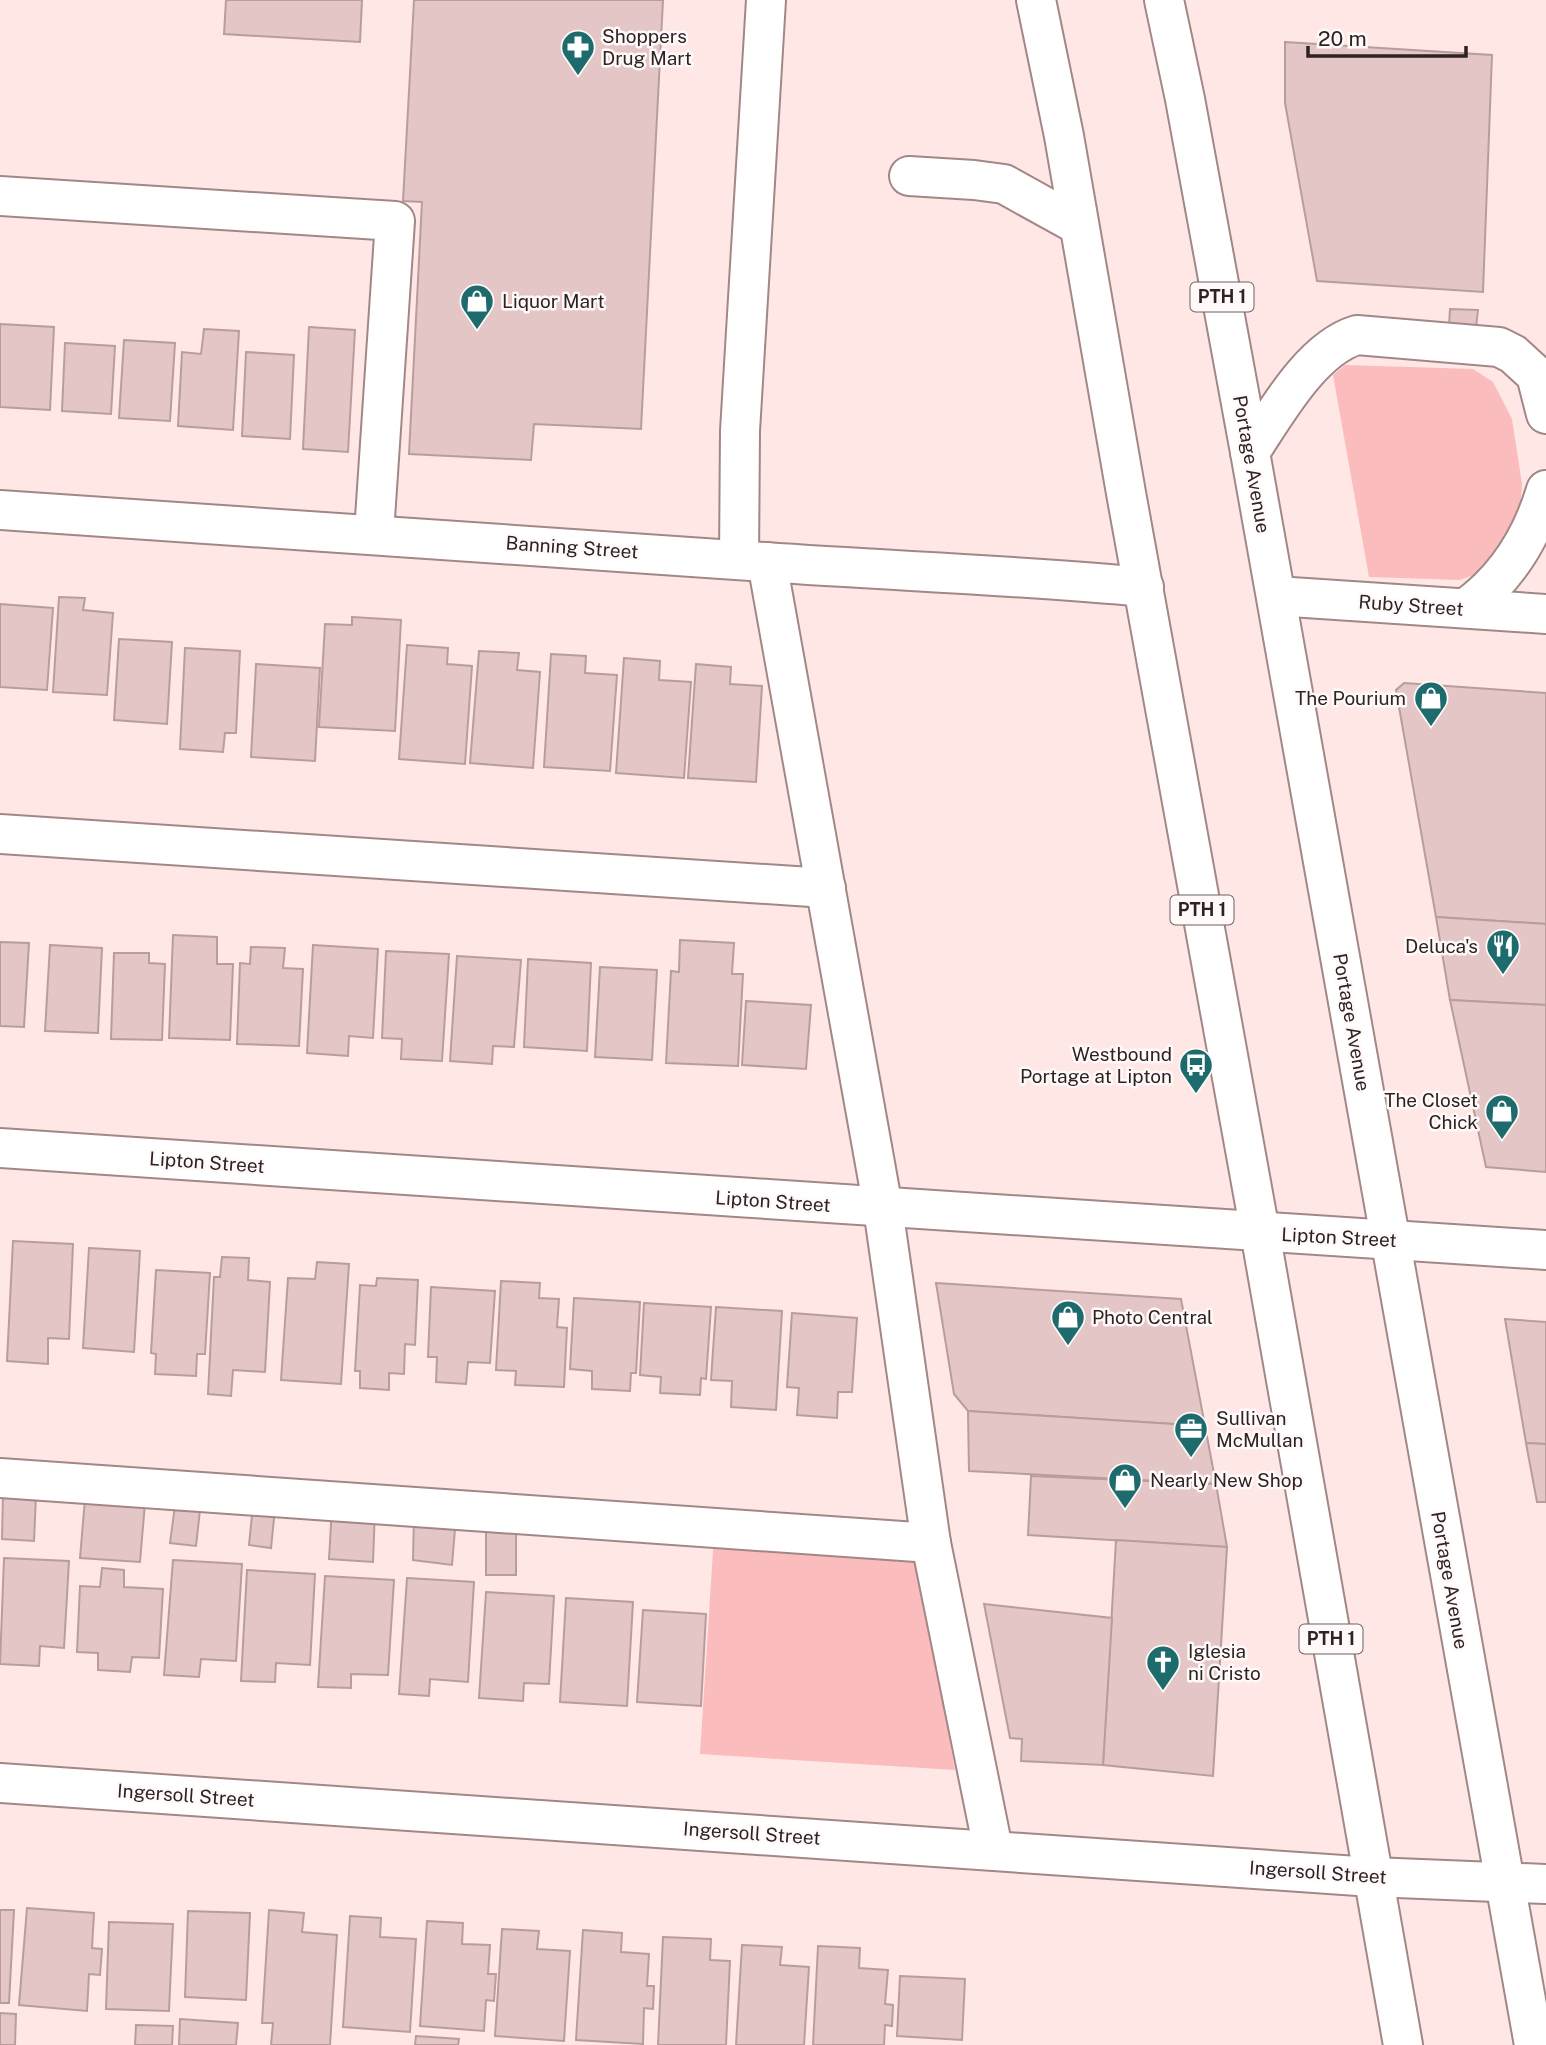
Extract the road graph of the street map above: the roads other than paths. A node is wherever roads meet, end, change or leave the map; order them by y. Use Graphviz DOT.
graph roads {
  1 [pos="766,0"];
  2 [pos="1036,0"];
  3 [pos="1164,0"];
  4 [pos="909,176"];
  5 [pos="0,196"];
  6 [pos="1078,225"];
  7 [pos="1546,414"];
  8 [pos="1250,452"];
  9 [pos="1546,490"];
  10 [pos="0,510"];
  11 [pos="374,533"];
  12 [pos="753,561"];
  13 [pos="1144,587"];
  14 [pos="1276,596"];
  15 [pos="1466,608"];
  16 [pos="1546,614"];
  17 [pos="0,834"];
  18 [pos="826,888"];
  19 [pos="0,1148"];
  20 [pos="884,1208"];
  21 [pos="1260,1232"];
  22 [pos="1390,1240"];
  23 [pos="1546,1250"];
  24 [pos="0,1478"];
  25 [pos="931,1543"];
  26 [pos="0,1783"];
  27 [pos="993,1849"];
  28 [pos="1372,1877"];
  29 [pos="1504,1883"];
  30 [pos="1546,1884"];
  31 [pos="1403,2045"];
  32 [pos="1534,2045"];
  1 -- 12 [label="main road"];
  2 -- 6 [label="main road, PTH 1"];
  3 -- 8 [label="main road, Portage Avenue / PTH 1"];
  4 -- 6 [label="main road"];
  5 -- 11 [label="main road"];
  6 -- 13 [label="main road, PTH 1"];
  7 -- 8 [label="main road"];
  8 -- 14 [label="main road, Portage Avenue / PTH 1"];
  9 -- 15 [label="main road"];
  10 -- 11 [label="main road, Banning Street"];
  11 -- 12 [label="main road, Banning Street"];
  12 -- 13 [label="main road, Banning Street"];
  12 -- 18 [label="main road"];
  13 -- 21 [label="main road, PTH 1"];
  14 -- 15 [label="main road, Ruby Street"];
  14 -- 22 [label="main road, Portage Avenue / PTH 1"];
  15 -- 16 [label="main road, Ruby Street"];
  17 -- 18 [label="main road"];
  18 -- 20 [label="main road"];
  19 -- 20 [label="main road, Lipton Street"];
  20 -- 21 [label="main road, Lipton Street"];
  20 -- 25 [label="main road"];
  21 -- 22 [label="main road, Lipton Street"];
  21 -- 28 [label="main road, PTH 1"];
  22 -- 23 [label="main road, Lipton Street"];
  22 -- 29 [label="main road, Portage Avenue / PTH 1"];
  24 -- 25 [label="main road"];
  25 -- 27 [label="main road"];
  26 -- 27 [label="main road, Ingersoll Street"];
  27 -- 28 [label="main road, Ingersoll Street"];
  28 -- 29 [label="main road, Ingersoll Street"];
  28 -- 31 [label="main road, PTH 1"];
  29 -- 30 [label="main road, Ingersoll Street"];
  29 -- 32 [label="main road, Portage Avenue / PTH 1"];
}
